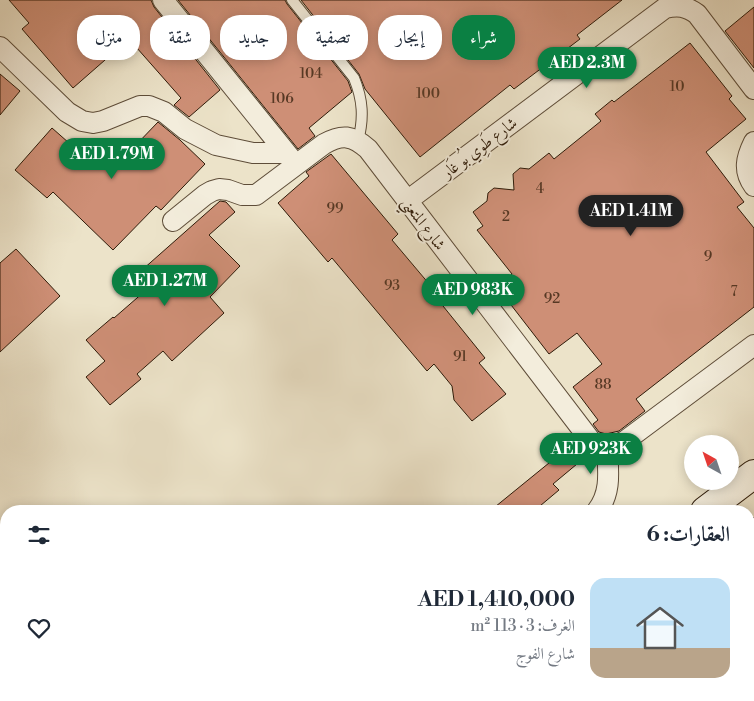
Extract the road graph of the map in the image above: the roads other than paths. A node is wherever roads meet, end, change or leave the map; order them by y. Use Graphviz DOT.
graph roads {
  1 [pos="162,0"];
  2 [pos="292,0"];
  3 [pos="0,47"];
  4 [pos="754,89"];
  5 [pos="358,141"];
  6 [pos="754,142"];
  7 [pos="291,159"];
  8 [pos="754,186"];
  9 [pos="407,201"];
  10 [pos="174,222"];
  11 [pos="754,345"];
  12 [pos="607,447"];
  13 [pos="754,474"];
  14 [pos="601,505"];
  15 [pos="713,505"];
  1 -- 7 [label="street"];
  2 -- 5 [label="lane"];
  3 -- 7 [label="street"];
  4 -- 9 [label="street, شارع طَوِي بُو غَار"];
  5 -- 7 [label="street"];
  5 -- 9 [label="street, شارع المتعني"];
  6 -- 8 [label="street"];
  7 -- 10 [label="street"];
  9 -- 12 [label="street, شارع المتعني"];
  11 -- 12 [label="street"];
  12 -- 14 [label="street"];
  13 -- 15 [label="main road"];
}
